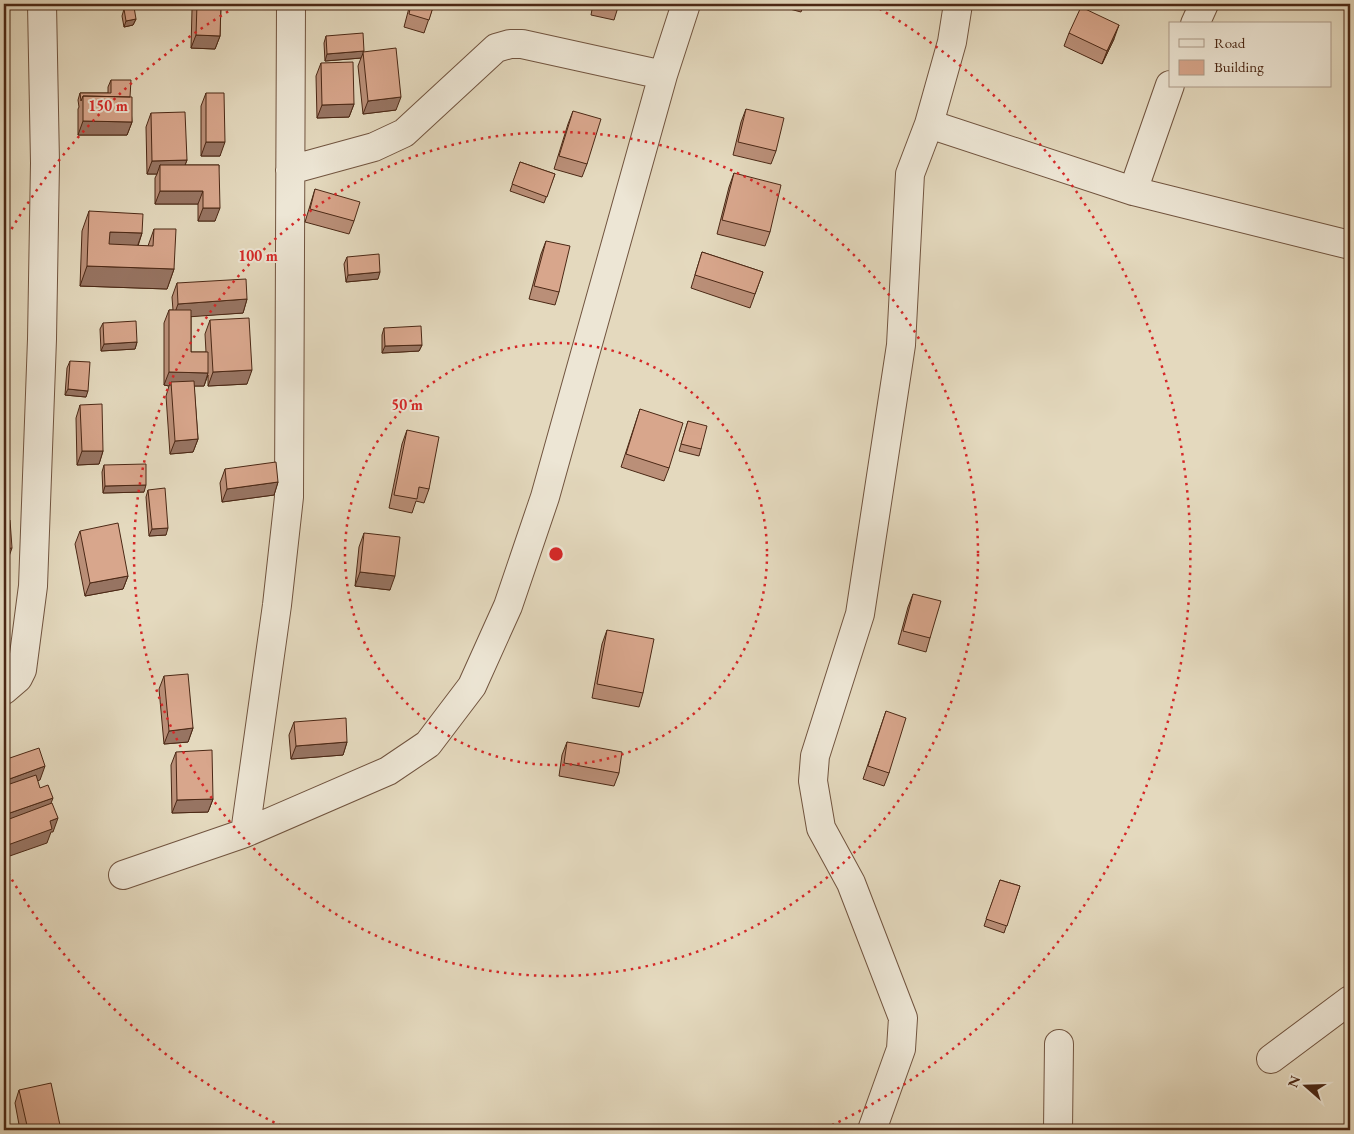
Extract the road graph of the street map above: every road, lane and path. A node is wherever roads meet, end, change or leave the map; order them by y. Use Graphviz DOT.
graph roads {
  1 [pos="42,4"];
  2 [pos="291,4"];
  3 [pos="686,4"];
  4 [pos="958,4"];
  5 [pos="1204,4"];
  6 [pos="1196,22"];
  7 [pos="663,75"];
  8 [pos="1169,88"];
  9 [pos="929,124"];
  10 [pos="290,170"];
  11 [pos="1133,191"];
  12 [pos="1350,245"];
  13 [pos="4,690"];
  14 [pos="245,833"];
  15 [pos="123,875"];
  16 [pos="1350,1000"];
  17 [pos="1059,1044"];
  18 [pos="1271,1059"];
  19 [pos="872,1130"];
  20 [pos="1058,1130"];
  1 -- 13 [label="street"];
  2 -- 10 [label="street"];
  3 -- 7 [label="street"];
  4 -- 9 [label="street"];
  5 -- 6 [label="street"];
  7 -- 10 [label="street"];
  7 -- 14 [label="street"];
  8 -- 11 [label="street"];
  9 -- 11 [label="street"];
  9 -- 19 [label="street"];
  10 -- 14 [label="street"];
  11 -- 12 [label="street"];
  14 -- 15 [label="street"];
  16 -- 18 [label="street"];
  17 -- 20 [label="street"];
}
